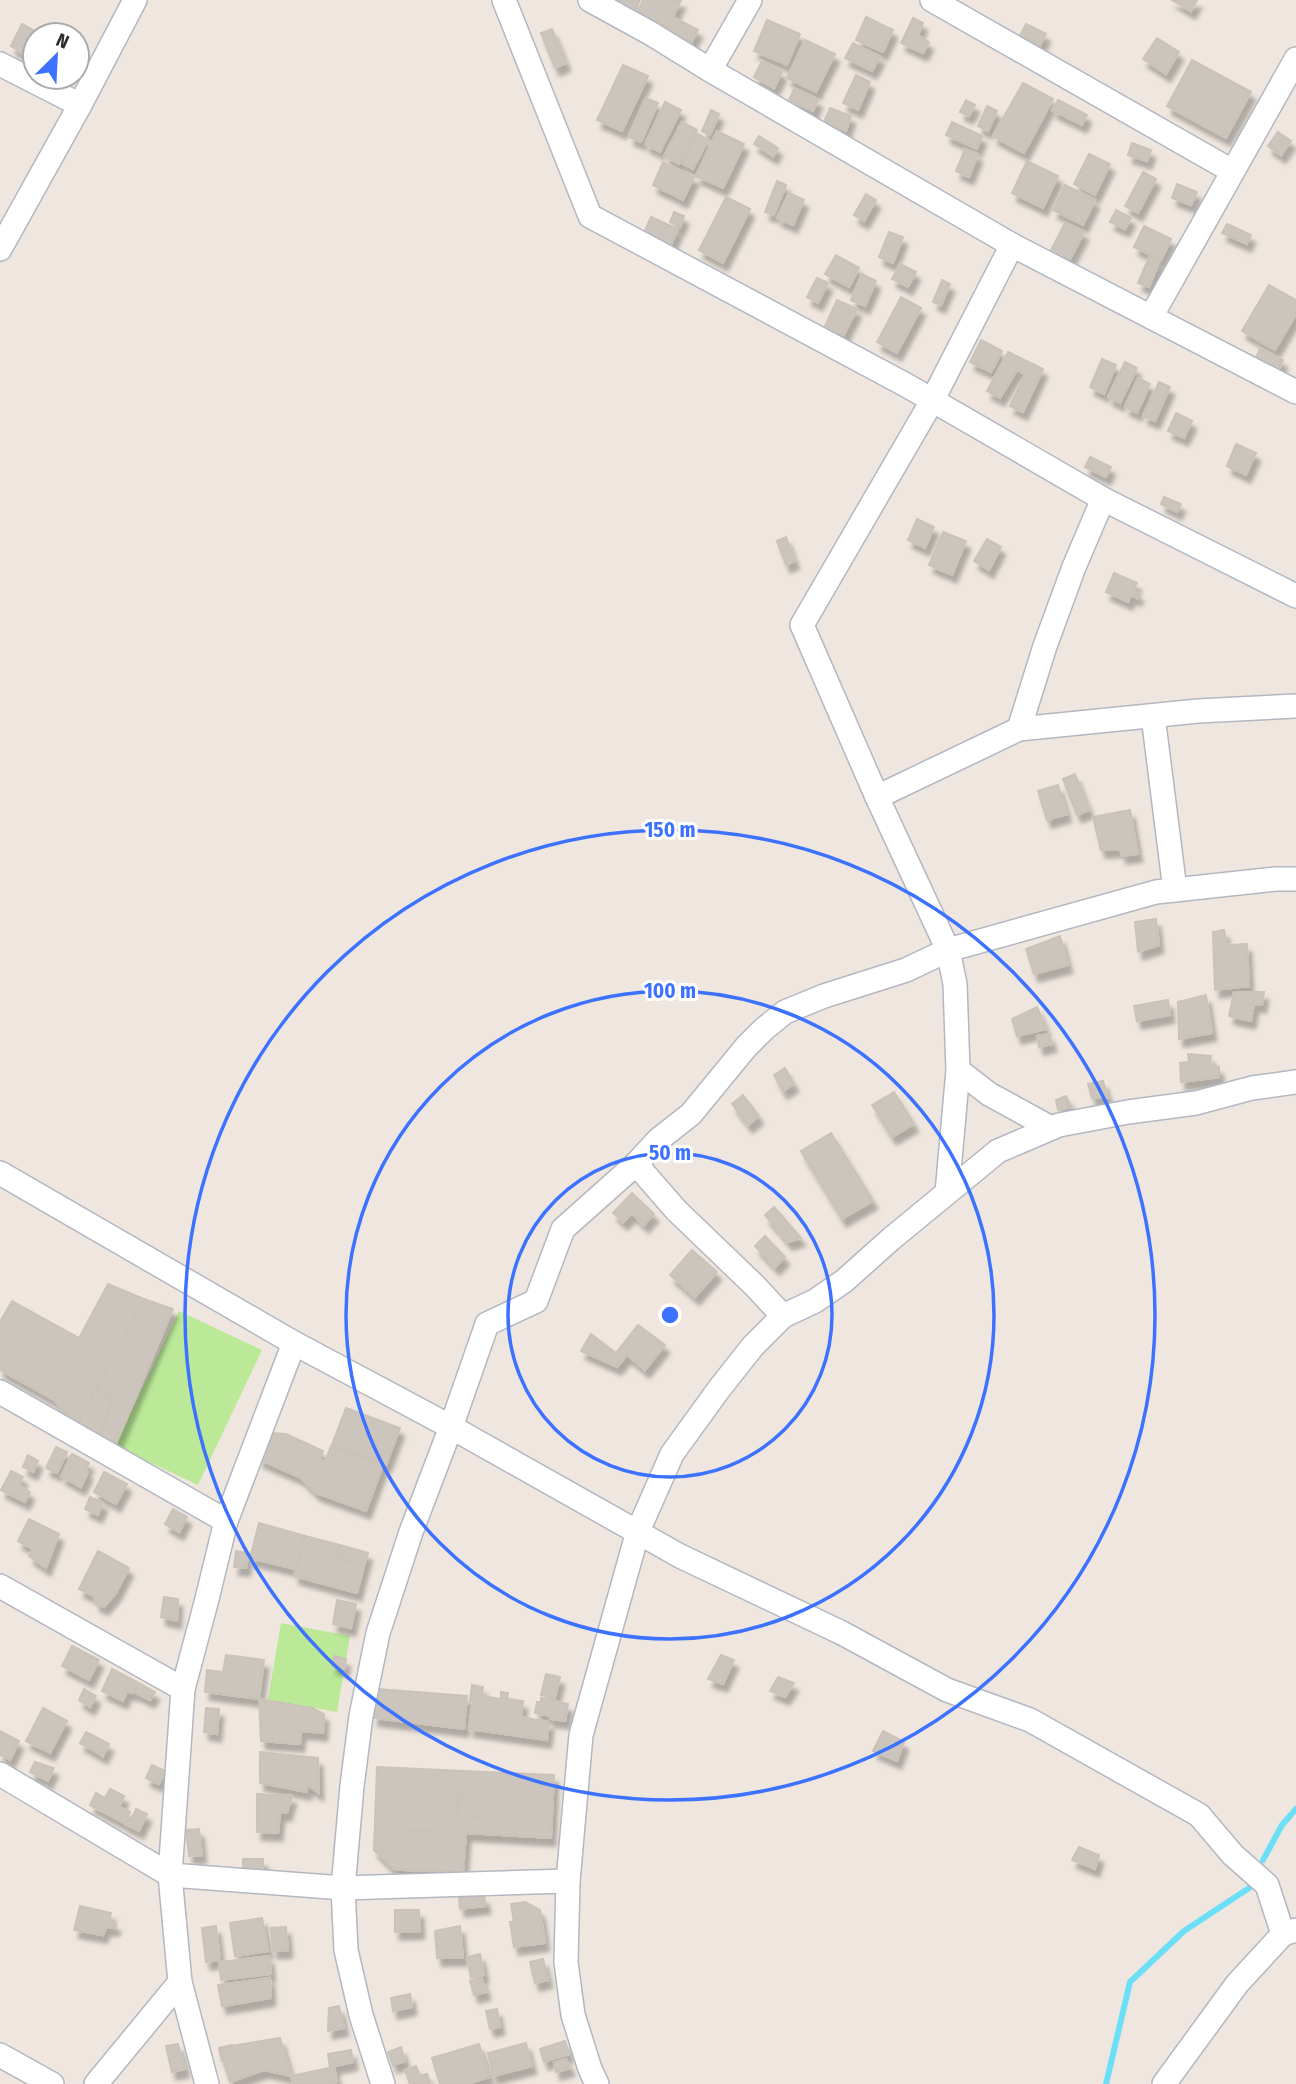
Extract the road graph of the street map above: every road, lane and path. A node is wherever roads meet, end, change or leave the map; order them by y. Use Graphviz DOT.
graph roads {
  1 [pos="135,0"];
  2 [pos="504,0"];
  3 [pos="590,0"];
  4 [pos="750,0"];
  5 [pos="933,0"];
  6 [pos="1296,59"];
  7 [pos="0,64"];
  8 [pos="710,70"];
  9 [pos="80,105"];
  10 [pos="1232,171"];
  11 [pos="1012,245"];
  12 [pos="0,249"];
  13 [pos="1152,317"];
  14 [pos="1296,392"];
  15 [pos="932,401"];
  16 [pos="1103,499"];
  17 [pos="1296,596"];
  18 [pos="1296,706"];
  19 [pos="1153,716"];
  20 [pos="1019,729"];
  21 [pos="877,797"];
  22 [pos="1296,879"];
  23 [pos="1175,890"];
  24 [pos="948,950"];
  25 [pos="958,1070"];
  26 [pos="1296,1082"];
  27 [pos="1051,1128"];
  28 [pos="636,1164"];
  29 [pos="0,1173"];
  30 [pos="947,1193"];
  31 [pos="783,1317"];
  32 [pos="294,1343"];
  33 [pos="0,1392"];
  34 [pos="451,1427"];
  35 [pos="226,1521"];
  36 [pos="638,1531"];
  37 [pos="0,1586"];
  38 [pos="183,1689"];
  39 [pos="0,1774"];
  40 [pos="170,1875"];
  41 [pos="568,1881"];
  42 [pos="343,1888"];
  43 [pos="1289,1932"];
  44 [pos="180,1982"];
  45 [pos="0,2055"];
  46 [pos="52,2084"];
  47 [pos="96,2084"];
  48 [pos="207,2084"];
  49 [pos="383,2084"];
  50 [pos="597,2084"];
  51 [pos="1164,2084"];
  1 -- 9 [label="street"];
  2 -- 15 [label="street"];
  3 -- 8 [label="street"];
  4 -- 8 [label="street"];
  5 -- 10 [label="street"];
  6 -- 10 [label="street"];
  7 -- 9 [label="street"];
  8 -- 11 [label="street"];
  9 -- 12 [label="street"];
  10 -- 13 [label="street"];
  11 -- 13 [label="street"];
  11 -- 15 [label="street"];
  13 -- 14 [label="street"];
  15 -- 16 [label="street"];
  15 -- 21 [label="street"];
  16 -- 17 [label="street"];
  16 -- 20 [label="street"];
  18 -- 19 [label="street"];
  19 -- 20 [label="street"];
  19 -- 23 [label="street"];
  20 -- 21 [label="street"];
  21 -- 24 [label="street"];
  22 -- 23 [label="street"];
  23 -- 24 [label="street"];
  24 -- 25 [label="street"];
  24 -- 28 [label="street"];
  25 -- 27 [label="street"];
  25 -- 30 [label="street"];
  26 -- 27 [label="street"];
  27 -- 30 [label="street"];
  28 -- 31 [label="street"];
  28 -- 34 [label="street"];
  29 -- 32 [label="street"];
  30 -- 31 [label="street"];
  31 -- 36 [label="street"];
  32 -- 34 [label="street"];
  32 -- 35 [label="street"];
  33 -- 35 [label="street"];
  34 -- 36 [label="street"];
  34 -- 42 [label="street"];
  35 -- 38 [label="street"];
  36 -- 41 [label="street"];
  36 -- 43 [label="street"];
  37 -- 38 [label="street"];
  38 -- 40 [label="street"];
  39 -- 40 [label="street"];
  40 -- 42 [label="street"];
  40 -- 44 [label="street"];
  41 -- 42 [label="street"];
  41 -- 50 [label="street"];
  42 -- 49 [label="street"];
  43 -- 51 [label="street"];
  44 -- 47 [label="street"];
  44 -- 48 [label="street"];
  45 -- 46 [label="street"];
}
